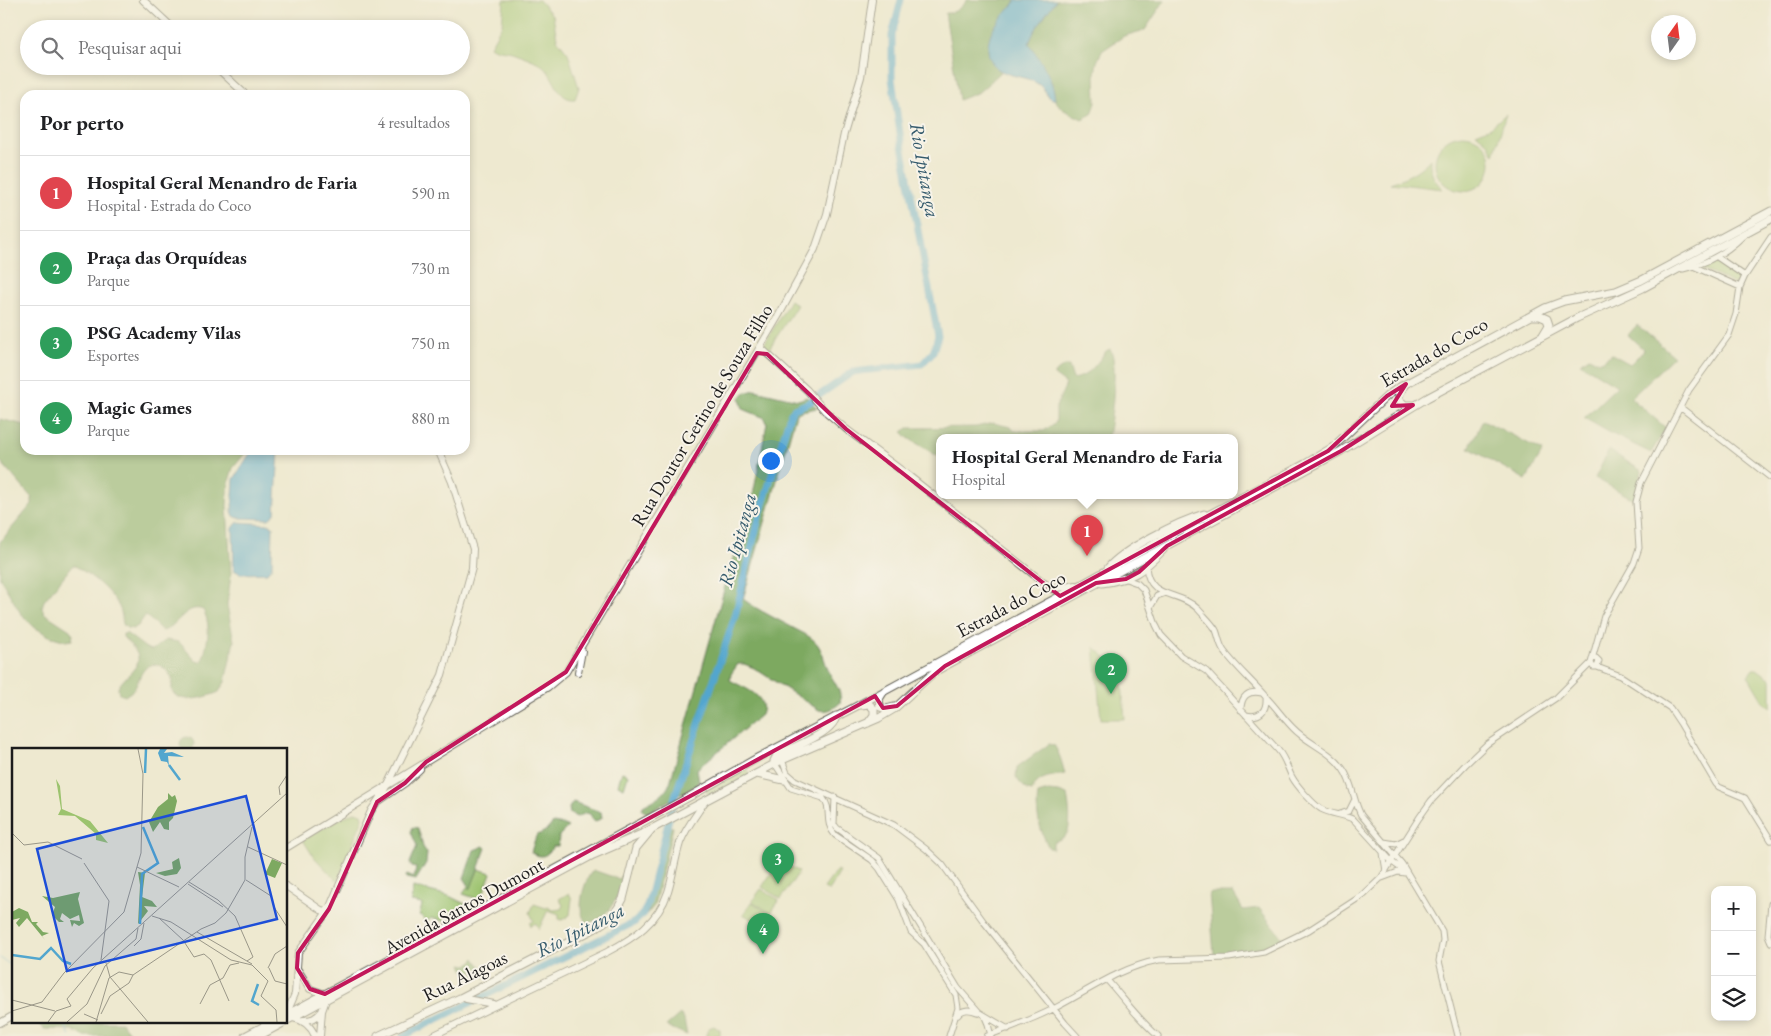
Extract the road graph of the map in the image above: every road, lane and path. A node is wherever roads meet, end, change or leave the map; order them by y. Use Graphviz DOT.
graph roads {
  1 [pos="143,0"];
  2 [pos="872,0"];
  3 [pos="164,20"];
  4 [pos="225,75"];
  5 [pos="241,90"];
  6 [pos="1771,211"];
  7 [pos="1771,218"];
  8 [pos="1747,232"];
  9 [pos="1771,237"];
  10 [pos="1717,257"];
  11 [pos="1693,266"];
  12 [pos="1675,270"];
  13 [pos="1744,276"];
  14 [pos="1740,287"];
  15 [pos="1528,316"];
  16 [pos="1542,336"];
  17 [pos="758,350"];
  18 [pos="1406,384"];
  19 [pos="1413,405"];
  20 [pos="1680,407"];
  21 [pos="440,455"];
  22 [pos="1771,478"];
  23 [pos="936,497"];
  24 [pos="938,499"];
  25 [pos="1238,499"];
  26 [pos="1238,499"];
  27 [pos="1167,546"];
  28 [pos="1146,567"];
  29 [pos="1126,579"];
  30 [pos="1086,582"];
  31 [pos="1096,584"];
  32 [pos="1052,589"];
  33 [pos="1168,593"];
  34 [pos="1045,604"];
  35 [pos="1151,606"];
  36 [pos="582,646"];
  37 [pos="1596,663"];
  38 [pos="578,672"];
  39 [pos="886,689"];
  40 [pos="1264,694"];
  41 [pos="857,706"];
  42 [pos="897,706"];
  43 [pos="1241,710"];
  44 [pos="1246,715"];
  45 [pos="836,716"];
  46 [pos="866,725"];
  47 [pos="782,760"];
  48 [pos="426,762"];
  49 [pos="775,764"];
  50 [pos="757,774"];
  51 [pos="784,780"];
  52 [pos="795,780"];
  53 [pos="388,785"];
  54 [pos="789,786"];
  55 [pos="835,797"];
  56 [pos="1354,798"];
  57 [pos="706,800"];
  58 [pos="377,802"];
  59 [pos="844,802"];
  60 [pos="657,814"];
  61 [pos="835,814"];
  62 [pos="1339,814"];
  63 [pos="1366,821"];
  64 [pos="1357,824"];
  65 [pos="660,825"];
  66 [pos="651,830"];
  67 [pos="1406,840"];
  68 [pos="1771,840"];
  69 [pos="1383,842"];
  70 [pos="288,847"];
  71 [pos="1383,852"];
  72 [pos="1396,856"];
  73 [pos="1392,862"];
  74 [pos="1386,872"];
  75 [pos="1407,873"];
  76 [pos="1381,878"];
  77 [pos="288,887"];
  78 [pos="308,902"];
  79 [pos="1771,904"];
  80 [pos="329,909"];
  81 [pos="917,918"];
  82 [pos="907,923"];
  83 [pos="318,924"];
  84 [pos="924,932"];
  85 [pos="915,937"];
  86 [pos="1771,942"];
  87 [pos="297,968"];
  88 [pos="1106,980"];
  89 [pos="310,989"];
  90 [pos="295,994"];
  91 [pos="326,997"];
  92 [pos="463,999"];
  93 [pos="492,1004"];
  94 [pos="1054,1009"];
  95 [pos="322,1011"];
  96 [pos="979,1012"];
  97 [pos="12,1016"];
  98 [pos="289,1016"];
  99 [pos="985,1017"];
  100 [pos="956,1018"];
  101 [pos="301,1020"];
  102 [pos="0,1023"];
  103 [pos="268,1024"];
  104 [pos="282,1024"];
  105 [pos="1008,1029"];
  106 [pos="950,1035"];
  107 [pos="245,1036"];
  108 [pos="259,1036"];
  109 [pos="315,1036"];
  110 [pos="320,1036"];
  111 [pos="378,1036"];
  112 [pos="432,1036"];
  113 [pos="988,1036"];
  114 [pos="1077,1036"];
  115 [pos="1158,1036"];
  116 [pos="1458,1036"];
  1 -- 3 [label="main road"];
  2 -- 17 [label="main road, Rua Doutor Gerino de Souza Filho"];
  4 -- 5 [label="main road"];
  6 -- 15 [label="main road, Estrada do Coco"];
  7 -- 8 [label="main road, Estrada do Coco"];
  8 -- 10 [label="street"];
  8 -- 12 [label="main road, Estrada do Coco"];
  9 -- 13 [label="street"];
  10 -- 11 [label="street"];
  10 -- 13 [label="street"];
  11 -- 12 [label="street"];
  11 -- 14 [label="street"];
  12 -- 16 [label="main road, Estrada do Coco"];
  13 -- 14 [label="street"];
  14 -- 20 [label="street"];
  15 -- 16 [label="main road"];
  15 -- 18 [label="main road, Estrada do Coco"];
  16 -- 19 [label="main road, Estrada do Coco"];
  17 -- 23 [label="main road"];
  17 -- 36 [label="main road, Rua Doutor Gerino de Souza Filho"];
  18 -- 19 [label="main road"];
  18 -- 25 [label="main road, Estrada do Coco"];
  19 -- 27 [label="main road, Estrada do Coco"];
  20 -- 22 [label="street"];
  20 -- 37 [label="street"];
  21 -- 53 [label="main road"];
  24 -- 32 [label="main road"];
  26 -- 30 [label="main road, Estrada do Coco"];
  27 -- 28 [label="main road"];
  27 -- 31 [label="main road, Estrada do Coco"];
  28 -- 29 [label="main road"];
  28 -- 33 [label="street"];
  29 -- 31 [label="main road"];
  29 -- 35 [label="street"];
  30 -- 32 [label="main road"];
  30 -- 34 [label="main road, Estrada do Coco"];
  31 -- 42 [label="main road, Estrada do Coco"];
  32 -- 34 [label="main road"];
  33 -- 35 [label="street"];
  33 -- 40 [label="street"];
  34 -- 39 [label="main road, Estrada do Coco"];
  35 -- 43 [label="street"];
  36 -- 38 [label="main road"];
  36 -- 48 [label="main road, Rua Doutor Gerino de Souza Filho"];
  37 -- 67 [label="street"];
  37 -- 68 [label="street"];
  39 -- 41 [label="main road, Estrada do Coco"];
  39 -- 42 [label="main road"];
  40 -- 43 [label="street"];
  40 -- 44 [label="street"];
  40 -- 56 [label="street"];
  41 -- 45 [label="main road, Estrada do Coco"];
  41 -- 46 [label="main road"];
  42 -- 46 [label="main road, Estrada do Coco"];
  43 -- 44 [label="street"];
  44 -- 62 [label="street"];
  45 -- 49 [label="main road"];
  45 -- 60 [label="main road, Estrada do Coco"];
  46 -- 47 [label="main road, Estrada do Coco"];
  47 -- 49 [label="main road, Estrada do Coco"];
  47 -- 52 [label="street"];
  48 -- 53 [label="main road, Rua Doutor Gerino de Souza Filho"];
  48 -- 58 [label="main road, Rua Doutor Gerino de Souza Filho"];
  49 -- 50 [label="main road, Estrada do Coco"];
  49 -- 51 [label="street"];
  50 -- 51 [label="main road"];
  50 -- 57 [label="main road, Estrada do Coco"];
  51 -- 54 [label="street"];
  52 -- 54 [label="street"];
  52 -- 55 [label="street"];
  53 -- 58 [label="main road"];
  53 -- 70 [label="main road, Rua Doutor Gerino de Souza Filho"];
  54 -- 82 [label="street"];
  55 -- 59 [label="street"];
  55 -- 61 [label="street"];
  56 -- 62 [label="street"];
  56 -- 63 [label="street"];
  57 -- 65 [label="main road, Estrada do Coco"];
  57 -- 93 [label="main road"];
  58 -- 80 [label="main road"];
  59 -- 61 [label="street"];
  59 -- 94 [label="street"];
  60 -- 91 [label="main road, Avenida Santos Dumont"];
  61 -- 81 [label="street"];
  62 -- 64 [label="street"];
  63 -- 64 [label="street"];
  63 -- 69 [label="street"];
  64 -- 71 [label="street"];
  65 -- 66 [label="main road, Avenida Santos Dumont"];
  66 -- 91 [label="main road, Avenida Santos Dumont"];
  66 -- 92 [label="main road, Rua Alagoas"];
  67 -- 69 [label="street"];
  67 -- 72 [label="street"];
  69 -- 72 [label="street"];
  71 -- 73 [label="street"];
  71 -- 74 [label="street"];
  72 -- 73 [label="street"];
  72 -- 75 [label="street"];
  73 -- 74 [label="street"];
  73 -- 75 [label="street"];
  74 -- 76 [label="street"];
  75 -- 76 [label="street"];
  75 -- 116 [label="street"];
  76 -- 88 [label="street"];
  77 -- 78 [label="main road"];
  78 -- 80 [label="main road"];
  78 -- 83 [label="main road"];
  79 -- 86 [label="street"];
  80 -- 83 [label="main road"];
  81 -- 82 [label="street"];
  81 -- 84 [label="street"];
  82 -- 85 [label="street"];
  83 -- 87 [label="main road"];
  84 -- 85 [label="street"];
  84 -- 96 [label="street"];
  85 -- 100 [label="street"];
  87 -- 89 [label="main road"];
  87 -- 90 [label="main road"];
  88 -- 94 [label="street"];
  88 -- 115 [label="street"];
  89 -- 90 [label="main road"];
  89 -- 91 [label="main road"];
  90 -- 98 [label="main road"];
  91 -- 95 [label="main road"];
  91 -- 98 [label="main road, Avenida Santos Dumont"];
  92 -- 93 [label="main road"];
  92 -- 111 [label="main road, Rua Alagoas"];
  93 -- 112 [label="main road"];
  94 -- 105 [label="street"];
  94 -- 114 [label="street"];
  95 -- 101 [label="main road"];
  95 -- 110 [label="main road"];
  96 -- 99 [label="street"];
  96 -- 100 [label="street"];
  97 -- 102 [label="main road"];
  98 -- 101 [label="main road"];
  99 -- 105 [label="street"];
  99 -- 113 [label="street"];
  100 -- 106 [label="street"];
  101 -- 109 [label="main road"];
  103 -- 107 [label="main road"];
  104 -- 108 [label="main road, Avenida Santos Dumont"];
  105 -- 113 [label="street"];
}
